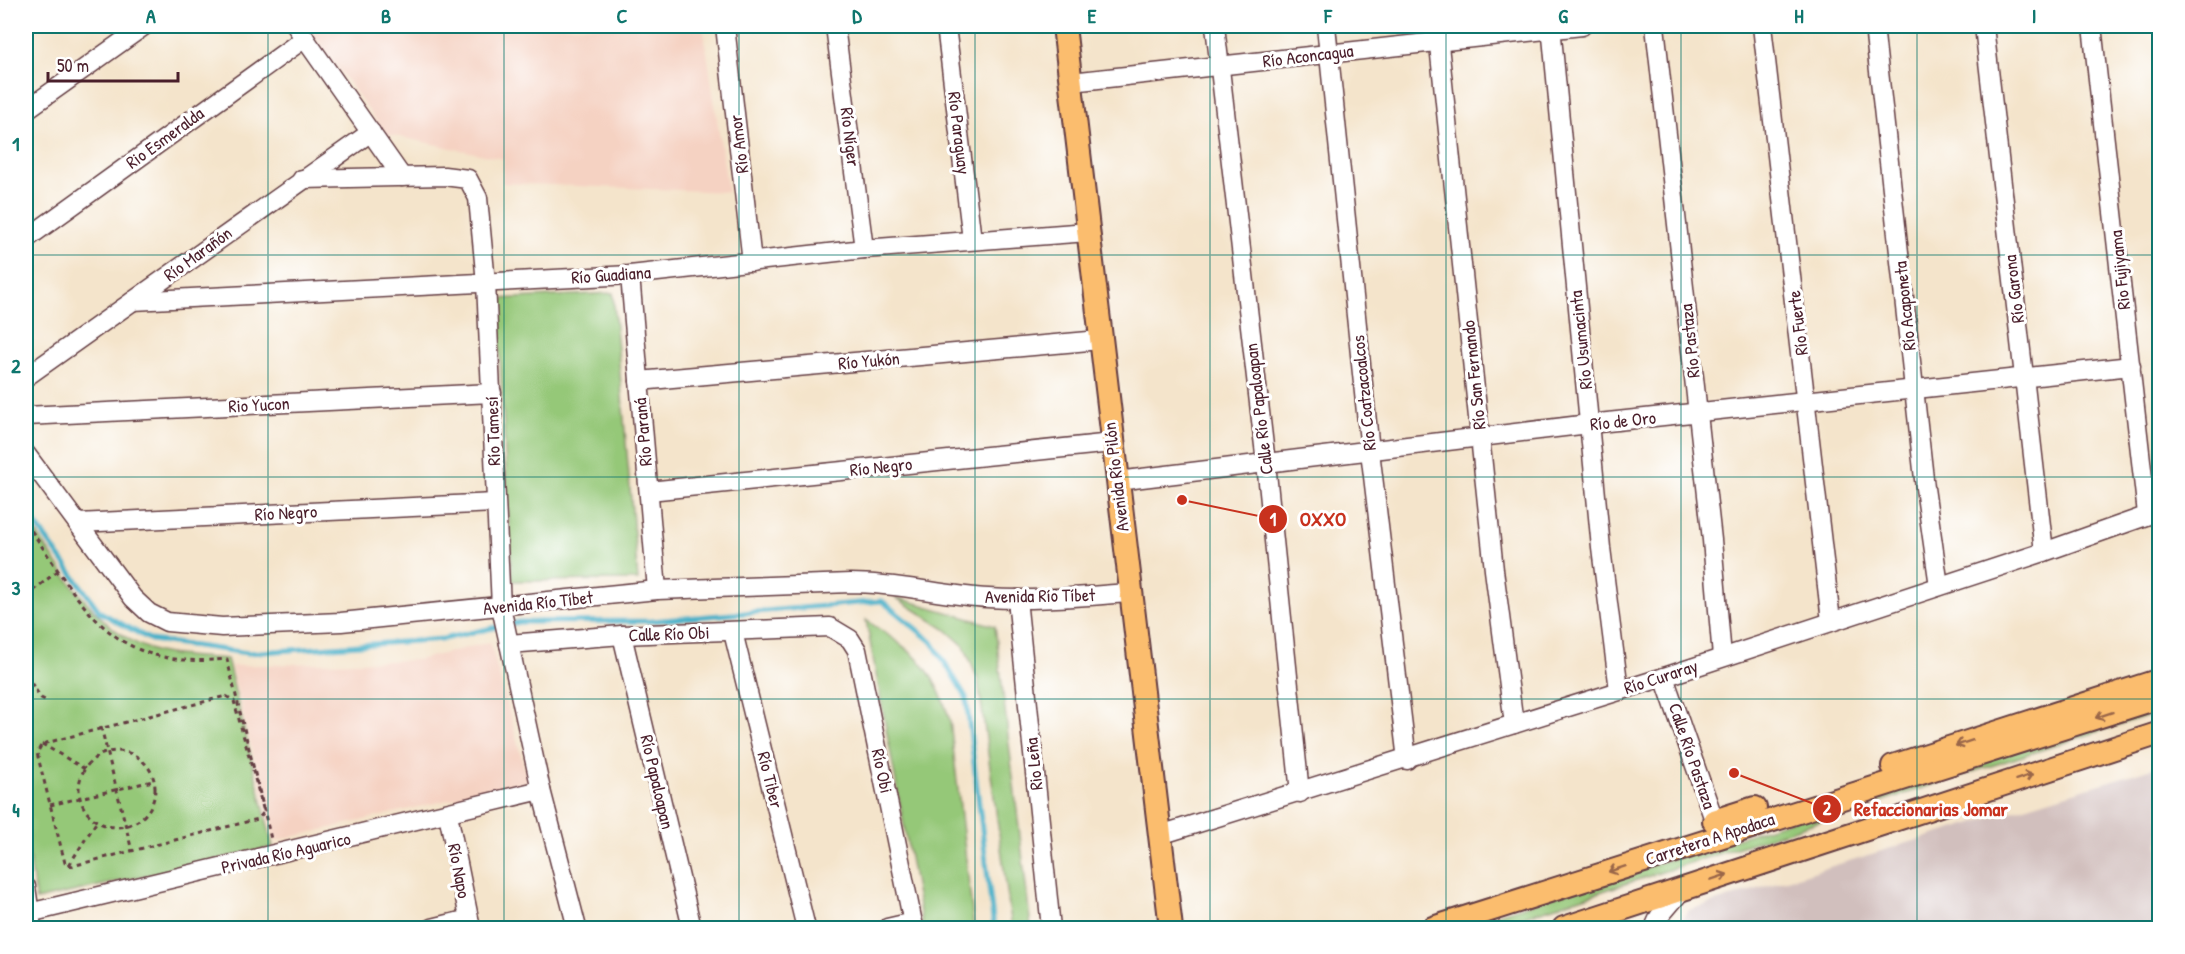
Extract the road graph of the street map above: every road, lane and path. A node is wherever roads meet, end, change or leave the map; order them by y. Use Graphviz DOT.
graph roads {
  1 [pos="144,26"];
  2 [pos="725,26"];
  3 [pos="836,26"];
  4 [pos="945,26"];
  5 [pos="1064,26"];
  6 [pos="1215,26"];
  7 [pos="1326,26"];
  8 [pos="1582,26"];
  9 [pos="1655,26"];
  10 [pos="1762,26"];
  11 [pos="1874,26"];
  12 [pos="1984,26"];
  13 [pos="2092,26"];
  14 [pos="1552,27"];
  15 [pos="301,32"];
  16 [pos="1438,33"];
  17 [pos="1329,53"];
  18 [pos="1220,66"];
  19 [pos="1071,82"];
  20 [pos="26,110"];
  21 [pos="371,132"];
  22 [pos="402,177"];
  23 [pos="302,179"];
  24 [pos="1088,232"];
  25 [pos="26,238"];
  26 [pos="972,240"];
  27 [pos="864,249"];
  28 [pos="752,261"];
  29 [pos="630,274"];
  30 [pos="486,283"];
  31 [pos="133,302"];
  32 [pos="1100,340"];
  33 [pos="2131,366"];
  34 [pos="26,377"];
  35 [pos="2025,378"];
  36 [pos="639,381"];
  37 [pos="1914,390"];
  38 [pos="492,393"];
  39 [pos="1807,400"];
  40 [pos="1698,413"];
  41 [pos="26,416"];
  42 [pos="1589,424"];
  43 [pos="1480,437"];
  44 [pos="1112,443"];
  45 [pos="1370,451"];
  46 [pos="26,454"];
  47 [pos="1266,463"];
  48 [pos="1117,481"];
  49 [pos="649,491"];
  50 [pos="495,503"];
  51 [pos="2153,513"];
  52 [pos="26,523"];
  53 [pos="78,523"];
  54 [pos="2044,552"];
  55 [pos="59,570"];
  56 [pos="1939,586"];
  57 [pos="657,590"];
  58 [pos="1130,593"];
  59 [pos="26,596"];
  60 [pos="1017,599"];
  61 [pos="502,610"];
  62 [pos="1831,621"];
  63 [pos="830,627"];
  64 [pos="733,632"];
  65 [pos="622,635"];
  66 [pos="508,640"];
  67 [pos="1722,657"];
  68 [pos="26,675"];
  69 [pos="1664,677"];
  70 [pos="2160,680"];
  71 [pos="1619,690"];
  72 [pos="2160,697"];
  73 [pos="47,701"];
  74 [pos="1514,724"];
  75 [pos="101,727"];
  76 [pos="2160,733"];
  77 [pos="42,744"];
  78 [pos="1407,760"];
  79 [pos="86,770"];
  80 [pos="153,780"];
  81 [pos="541,790"];
  82 [pos="1300,793"];
  83 [pos="50,806"];
  84 [pos="264,812"];
  85 [pos="448,814"];
  86 [pos="97,821"];
  87 [pos="1717,828"];
  88 [pos="1160,835"];
  89 [pos="273,847"];
  90 [pos="132,851"];
  91 [pos="68,866"];
  92 [pos="26,886"];
  93 [pos="1682,890"];
  94 [pos="30,921"];
  95 [pos="470,924"];
  96 [pos="914,925"];
  97 [pos="432,928"];
  98 [pos="577,928"];
  99 [pos="692,928"];
  100 [pos="806,928"];
  101 [pos="887,928"];
  102 [pos="1051,928"];
  103 [pos="1171,928"];
  104 [pos="1433,928"];
  105 [pos="1564,928"];
  106 [pos="1654,928"];
  1 -- 20 [label="street"];
  2 -- 28 [label="street, Río Amor"];
  3 -- 27 [label="street, Río Níger"];
  4 -- 26 [label="street, Río Paraguay"];
  5 -- 19 [label="main road, Avenida Río Pilón"];
  6 -- 18 [label="street, Calle Río Papaloapan"];
  7 -- 17 [label="street, Río Coatzacoalcos"];
  8 -- 14 [label="street, Río Aconcagua"];
  9 -- 40 [label="street, Río Pastaza"];
  10 -- 39 [label="street, Río Fuerte"];
  11 -- 37 [label="street, Río Acaponeta"];
  12 -- 35 [label="street, Río Garona"];
  13 -- 33 [label="street, Rio Fujiyama"];
  14 -- 16 [label="street, Río Aconcagua"];
  14 -- 42 [label="street, Río Usumacinta"];
  15 -- 21 [label="street"];
  15 -- 25 [label="street, Rio Esmeralda"];
  16 -- 17 [label="street, Río Aconcagua"];
  16 -- 43 [label="street, Río San Fernando"];
  17 -- 18 [label="street, Río Aconcagua"];
  17 -- 45 [label="street, Río Coatzacoalcos"];
  18 -- 19 [label="street, Río Aconcagua"];
  18 -- 47 [label="street, Calle Río Papaloapan"];
  19 -- 24 [label="main road, Avenida Río Pilón"];
  21 -- 22 [label="street"];
  21 -- 23 [label="street, Río Marañón"];
  22 -- 23 [label="street"];
  22 -- 30 [label="street, Río Tamesí"];
  23 -- 31 [label="street, Río Marañón"];
  24 -- 26 [label="street, Río Guadiana"];
  24 -- 32 [label="main road, Avenida Río Pilón"];
  26 -- 27 [label="street, Río Guadiana"];
  27 -- 28 [label="street, Río Guadiana"];
  28 -- 29 [label="street, Río Guadiana"];
  29 -- 30 [label="street, Río Guadiana"];
  29 -- 36 [label="street, Río Paraná"];
  30 -- 31 [label="street, Río Guadiana"];
  30 -- 38 [label="street, Río Tamesí"];
  31 -- 34 [label="street, Río Marañón"];
  32 -- 36 [label="street, Río Yukón"];
  32 -- 44 [label="main road, Avenida Río Pilón"];
  33 -- 35 [label="street, Río de Oro"];
  33 -- 51 [label="street, Rio Fujiyama"];
  35 -- 37 [label="street, Río de Oro"];
  35 -- 54 [label="street, Río Garona"];
  36 -- 49 [label="street, Río Paraná"];
  37 -- 39 [label="street, Río de Oro"];
  37 -- 56 [label="street, Río Acaponeta"];
  38 -- 41 [label="street, Rio Yucon"];
  38 -- 50 [label="street, Río Tamesí"];
  39 -- 40 [label="street, Río de Oro"];
  39 -- 62 [label="street, Río Fuerte"];
  40 -- 42 [label="street, Río de Oro"];
  40 -- 67 [label="street, Río Pastaza"];
  42 -- 43 [label="street, Río de Oro"];
  42 -- 71 [label="street, Río Usumacinta"];
  43 -- 45 [label="street, Río de Oro"];
  43 -- 74 [label="street, Río San Fernando"];
  44 -- 48 [label="main road, Avenida Río Pilón"];
  44 -- 49 [label="street, Río Negro"];
  45 -- 47 [label="street, Río de Oro"];
  45 -- 78 [label="street, Río Coatzacoalcos"];
  46 -- 53 [label="street, Avenida Río Tíbet"];
  47 -- 48 [label="street, Río de Oro"];
  47 -- 82 [label="street, Calle Río Papaloapan"];
  48 -- 58 [label="main road, Avenida Río Pilón"];
  49 -- 57 [label="street, Río Paraná"];
  50 -- 53 [label="street, Río Negro"];
  50 -- 61 [label="street, Río Tamesí"];
  51 -- 54 [label="street, Río Curaray"];
  52 -- 55 [label="path"];
  53 -- 61 [label="street, Avenida Río Tíbet"];
  54 -- 56 [label="street, Río Curaray"];
  55 -- 59 [label="path"];
  55 -- 84 [label="path"];
  56 -- 62 [label="street, Río Curaray"];
  57 -- 60 [label="street, Avenida Río Tíbet"];
  57 -- 61 [label="street, Avenida Río Tíbet"];
  58 -- 60 [label="street, Avenida Río Tíbet"];
  58 -- 88 [label="main road, Avenida Río Pilón"];
  60 -- 102 [label="street, Rio Leña"];
  61 -- 66 [label="street, Río Tamesí"];
  62 -- 67 [label="street, Río Curaray"];
  63 -- 64 [label="street, Calle Río Obi"];
  63 -- 96 [label="street, Río Obi"];
  64 -- 65 [label="street, Calle Río Obi"];
  64 -- 100 [label="street, Río Tiber"];
  65 -- 66 [label="street, Calle Río Obi"];
  65 -- 99 [label="street, Río Papaloapan"];
  66 -- 81 [label="street, Río Tamesí"];
  67 -- 69 [label="street, Río Curaray"];
  68 -- 73 [label="path"];
  69 -- 71 [label="street, Río Curaray"];
  69 -- 87 [label="street, Calle Río Pastaza"];
  70 -- 87 [label="main road, one-way"];
  71 -- 74 [label="street, Río Curaray"];
  72 -- 87 [label="main road, Carretera A Apodaca, one-way"];
  74 -- 78 [label="street, Río Curaray"];
  75 -- 77 [label="path"];
  75 -- 84 [label="path"];
  75 -- 90 [label="path"];
  93 -- 76 [label="main road, one-way"];
  77 -- 79 [label="path"];
  77 -- 83 [label="path"];
  78 -- 82 [label="street, Río Curaray"];
  79 -- 80 [label="path"];
  79 -- 86 [label="path"];
  80 -- 83 [label="path"];
  80 -- 86 [label="path"];
  81 -- 85 [label="street, Privada Río Aguarico"];
  81 -- 98 [label="street, Río Tamesí"];
  82 -- 88 [label="street, Río Curaray"];
  83 -- 91 [label="path"];
  84 -- 89 [label="path"];
  84 -- 90 [label="path"];
  85 -- 94 [label="street, Privada Río Aguarico"];
  85 -- 95 [label="street, Río Napo"];
  86 -- 91 [label="path"];
  87 -- 104 [label="main road, Carretera A Apodaca, one-way"];
  88 -- 103 [label="main road, Avenida Río Pilón"];
  90 -- 91 [label="path"];
  92 -- 94 [label="street"];
  93 -- 105 [label="main road"];
  93 -- 106 [label="street"];
  95 -- 97 [label="street"];
  96 -- 101 [label="street"];
}
